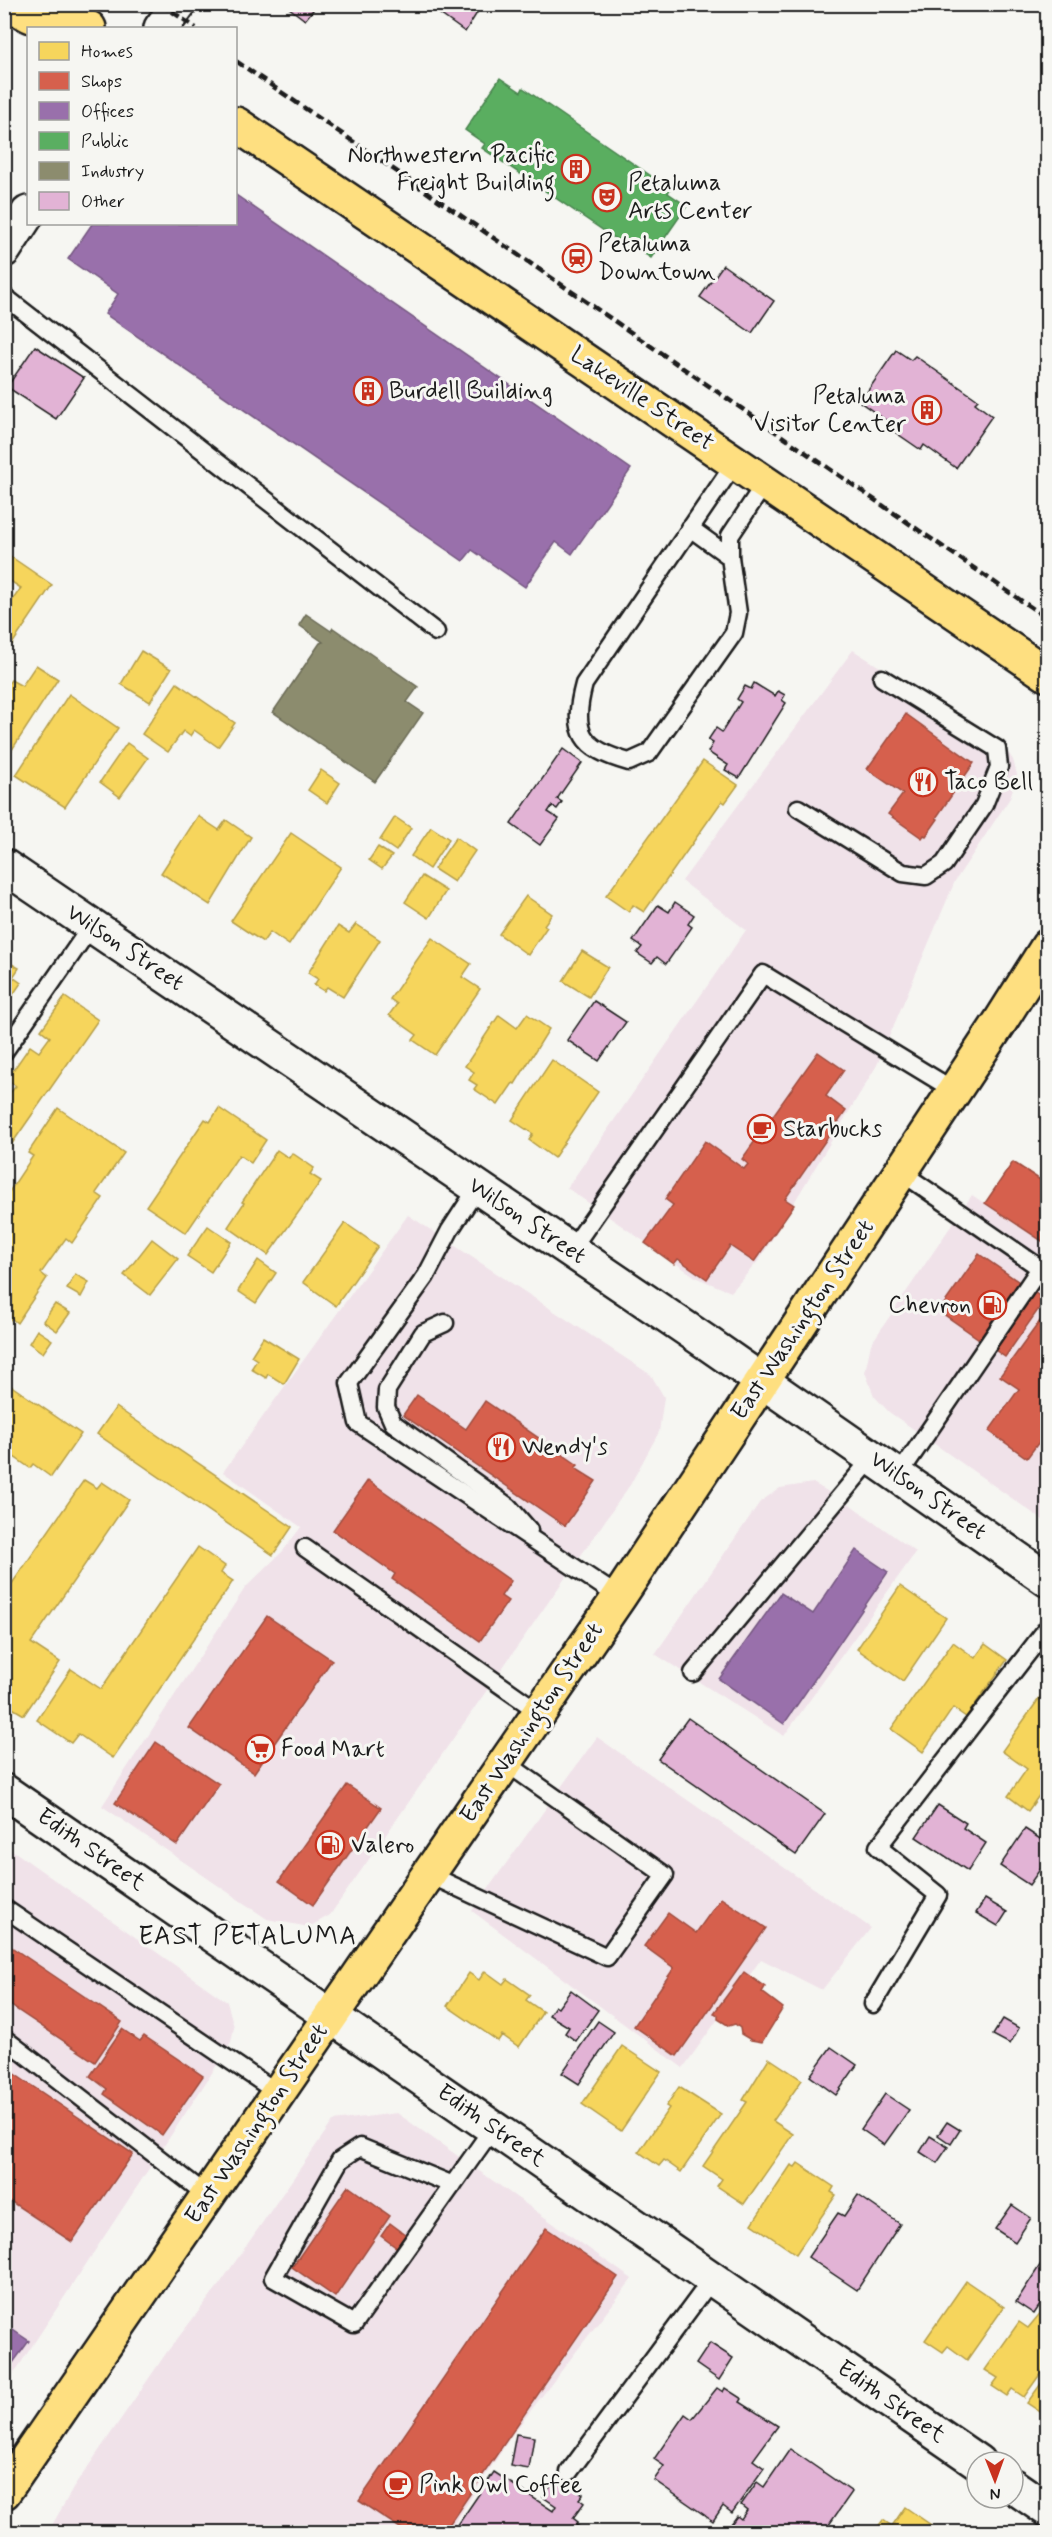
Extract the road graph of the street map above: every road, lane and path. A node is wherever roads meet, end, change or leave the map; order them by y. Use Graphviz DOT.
graph roads {
  1 [pos="11,4"];
  2 [pos="179,4"];
  3 [pos="78,19"];
  4 [pos="162,27"];
  5 [pos="237,125"];
  6 [pos="27,215"];
  7 [pos="4,250"];
  8 [pos="4,296"];
  9 [pos="735,463"];
  10 [pos="765,483"];
  11 [pos="690,528"];
  12 [pos="730,557"];
  13 [pos="436,632"];
  14 [pos="1047,675"];
  15 [pos="882,678"];
  16 [pos="798,808"];
  17 [pos="4,866"];
  18 [pos="92,925"];
  19 [pos="1047,946"];
  20 [pos="4,1052"];
  21 [pos="955,1091"];
  22 [pos="901,1172"];
  23 [pos="478,1187"];
  24 [pos="571,1250"];
  25 [pos="445,1323"];
  26 [pos="763,1380"];
  27 [pos="885,1467"];
  28 [pos="305,1548"];
  29 [pos="545,1548"];
  30 [pos="1047,1580"];
  31 [pos="619,1597"];
  32 [pos="1047,1627"];
  33 [pos="693,1673"];
  34 [pos="539,1712"];
  35 [pos="505,1762"];
  36 [pos="4,1791"];
  37 [pos="428,1874"];
  38 [pos="4,1908"];
  39 [pos="873,2004"];
  40 [pos="331,2016"];
  41 [pos="4,2038"];
  42 [pos="278,2093"];
  43 [pos="493,2128"];
  44 [pos="453,2185"];
  45 [pos="208,2196"];
  46 [pos="712,2279"];
  47 [pos="965,2453"];
  48 [pos="569,2472"];
  49 [pos="4,2492"];
  50 [pos="1025,2494"];
  51 [pos="1047,2510"];
  1 -- 3 [label="main road"];
  2 -- 4 [label="street"];
  5 -- 9 [label="main road, Lakeville Street"];
  6 -- 7 [label="street"];
  8 -- 13 [label="lane"];
  9 -- 10 [label="main road, Lakeville Street"];
  9 -- 11 [label="lane"];
  10 -- 12 [label="lane"];
  10 -- 14 [label="main road, Lakeville Street"];
  11 -- 12 [label="lane"];
  11 -- 12 [label="lane"];
  15 -- 16 [label="lane"];
  17 -- 18 [label="street, Wilson Street"];
  18 -- 20 [label="lane"];
  18 -- 23 [label="street, Wilson Street"];
  19 -- 21 [label="main road, East Washington Street"];
  21 -- 22 [label="main road, East Washington Street"];
  21 -- 24 [label="lane"];
  22 -- 26 [label="main road, East Washington Street"];
  22 -- 27 [label="lane"];
  23 -- 24 [label="street, Wilson Street"];
  23 -- 29 [label="lane"];
  24 -- 26 [label="street, Wilson Street"];
  25 -- 29 [label="lane"];
  26 -- 27 [label="street, Wilson Street"];
  26 -- 31 [label="main road, East Washington Street"];
  27 -- 30 [label="street, Wilson Street"];
  27 -- 33 [label="lane"];
  28 -- 34 [label="lane"];
  29 -- 31 [label="lane"];
  31 -- 34 [label="main road, East Washington Street"];
  32 -- 39 [label="lane"];
  34 -- 35 [label="main road, East Washington Street"];
  35 -- 37 [label="main road, East Washington Street"];
  35 -- 37 [label="lane"];
  36 -- 40 [label="street, Edith Street"];
  37 -- 40 [label="main road, East Washington Street"];
  38 -- 42 [label="lane"];
  40 -- 42 [label="main road, East Washington Street"];
  40 -- 43 [label="street, Edith Street"];
  41 -- 45 [label="lane"];
  42 -- 45 [label="main road, East Washington Street"];
  43 -- 44 [label="lane"];
  43 -- 46 [label="street, Edith Street"];
  44 -- 44 [label="lane"];
  45 -- 49 [label="main road, East Washington Street"];
  46 -- 47 [label="street, Edith Street"];
  46 -- 48 [label="lane"];
  50 -- 51 [label="street"];
}
